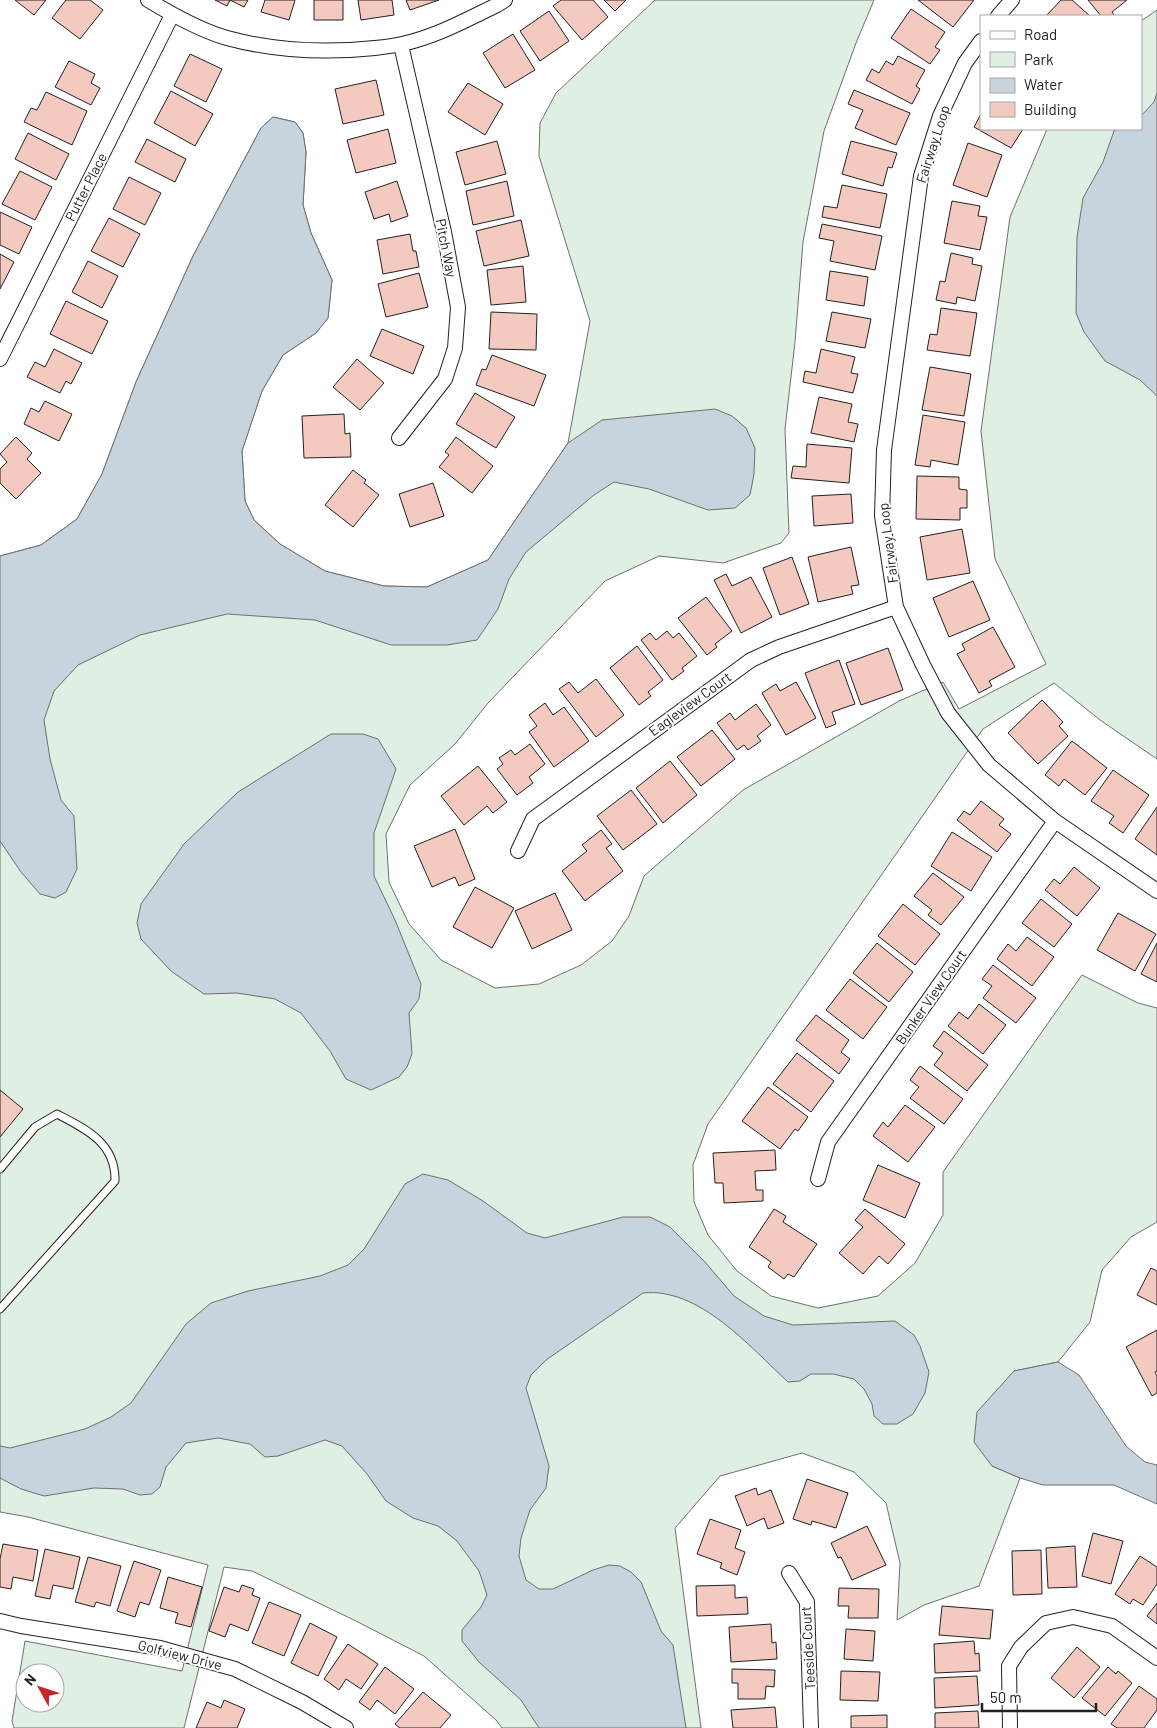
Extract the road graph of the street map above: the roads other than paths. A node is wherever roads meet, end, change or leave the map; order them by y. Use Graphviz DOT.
graph roads {
  1 [pos="148,0"];
  2 [pos="505,0"];
  3 [pos="1012,0"];
  4 [pos="172,15"];
  5 [pos="999,15"];
  6 [pos="980,42"];
  7 [pos="401,45"];
  8 [pos="0,359"];
  9 [pos="399,438"];
  10 [pos="896,607"];
  11 [pos="1055,821"];
  12 [pos="518,851"];
  13 [pos="1157,891"];
  14 [pos="0,1170"];
  15 [pos="818,1179"];
  16 [pos="0,1309"];
  17 [pos="789,1573"];
  18 [pos="0,1620"];
  19 [pos="1157,1658"];
  20 [pos="346,1728"];
  21 [pos="811,1728"];
  22 [pos="1010,1728"];
  1 -- 4 [label="street"];
  2 -- 7 [label="street"];
  3 -- 5 [label="street"];
  4 -- 7 [label="street"];
  4 -- 8 [label="street, Putter Place"];
  6 -- 10 [label="street, Fairway Loop"];
  7 -- 9 [label="street, Pitch Way"];
  10 -- 11 [label="street, Fairway Loop"];
  10 -- 12 [label="street, Eagleview Court"];
  11 -- 13 [label="street, Fairway Loop"];
  11 -- 15 [label="street, Bunker View Court"];
  14 -- 16 [label="lane"];
  17 -- 21 [label="street, Teeside Court"];
  18 -- 20 [label="street, Golfview Drive"];
  19 -- 22 [label="street"];
}
